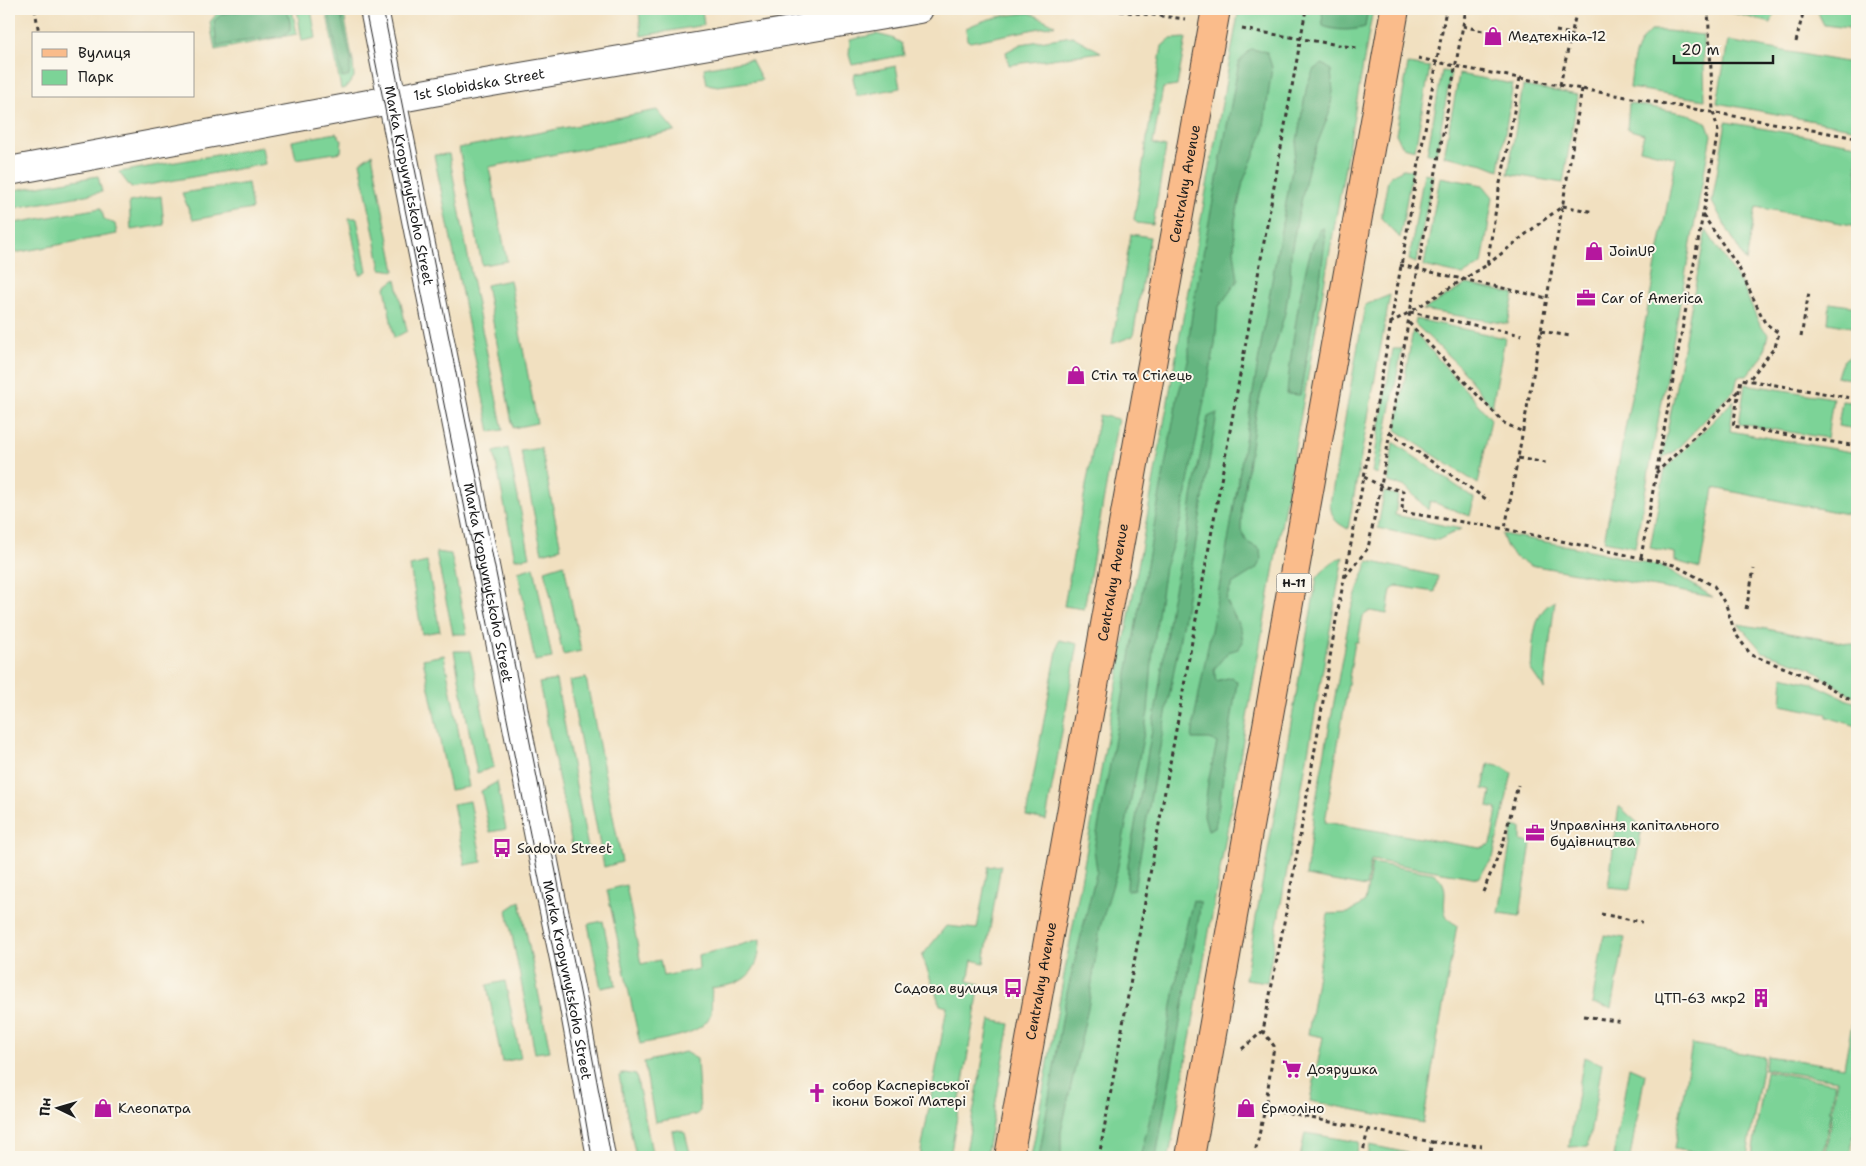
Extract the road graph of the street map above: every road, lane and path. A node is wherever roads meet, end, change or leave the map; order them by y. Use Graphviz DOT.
graph roads {
  1 [pos="35,9"];
  2 [pos="374,9"];
  3 [pos="919,9"];
  4 [pos="1104,9"];
  5 [pos="1306,9"];
  6 [pos="1395,9"];
  7 [pos="1446,9"];
  8 [pos="1466,9"];
  9 [pos="1577,9"];
  10 [pos="1708,9"];
  11 [pos="1804,9"];
  12 [pos="1214,16"];
  13 [pos="1463,26"];
  14 [pos="1556,31"];
  15 [pos="39,32"];
  16 [pos="1488,32"];
  17 [pos="1572,34"];
  18 [pos="1301,38"];
  19 [pos="1796,42"];
  20 [pos="1387,53"];
  21 [pos="1437,61"];
  22 [pos="1456,66"];
  23 [pos="1520,78"];
  24 [pos="1560,85"];
  25 [pos="1582,89"];
  26 [pos="392,100"];
  27 [pos="1713,111"];
  28 [pos="1857,138"];
  29 [pos="9,171"];
  30 [pos="1563,206"];
  31 [pos="1594,212"];
  32 [pos="1703,215"];
  33 [pos="1400,265"];
  34 [pos="1487,265"];
  35 [pos="1418,269"];
  36 [pos="1464,279"];
  37 [pos="1809,292"];
  38 [pos="1547,298"];
  39 [pos="1410,312"];
  40 [pos="1390,323"];
  41 [pos="1408,323"];
  42 [pos="1541,331"];
  43 [pos="1522,335"];
  44 [pos="1570,336"];
  45 [pos="1801,336"];
  46 [pos="1749,380"];
  47 [pos="1738,390"];
  48 [pos="1857,399"];
  49 [pos="1523,432"];
  50 [pos="1390,433"];
  51 [pos="1857,446"];
  52 [pos="1518,458"];
  53 [pos="1546,463"];
  54 [pos="1656,474"];
  55 [pos="1364,476"];
  56 [pos="1381,486"];
  57 [pos="1489,501"];
  58 [pos="1505,529"];
  59 [pos="1641,557"];
  60 [pos="1754,569"];
  61 [pos="1345,578"];
  62 [pos="1746,609"];
  63 [pos="1857,702"];
  64 [pos="1518,785"];
  65 [pos="1483,892"];
  66 [pos="1602,914"];
  67 [pos="1642,922"];
  68 [pos="1584,1016"];
  69 [pos="1623,1022"];
  70 [pos="1265,1109"];
  71 [pos="1368,1129"];
  72 [pos="1432,1142"];
  73 [pos="1857,1145"];
  74 [pos="1482,1146"];
  75 [pos="601,1157"];
  76 [pos="1009,1157"];
  77 [pos="1099,1157"];
  78 [pos="1190,1157"];
  79 [pos="1254,1157"];
  80 [pos="1362,1157"];
  81 [pos="1430,1157"];
  82 [pos="1855,1157"];
  1 -- 15 [label="path"];
  2 -- 26 [label="street, Marka Kropyvnytskoho Street"];
  3 -- 26 [label="street, 1st Slobidska Street"];
  4 -- 12 [label="path"];
  5 -- 18 [label="path"];
  6 -- 20 [label="main road, Н-11"];
  7 -- 21 [label="path"];
  8 -- 13 [label="path"];
  9 -- 17 [label="path"];
  10 -- 27 [label="path"];
  11 -- 19 [label="path"];
  12 -- 18 [label="path"];
  12 -- 76 [label="main road, Centralny Avenue"];
  13 -- 16 [label="path"];
  13 -- 22 [label="path"];
  14 -- 17 [label="path"];
  17 -- 24 [label="path"];
  18 -- 20 [label="path"];
  18 -- 77 [label="path"];
  20 -- 21 [label="path"];
  20 -- 78 [label="main road, Н-11"];
  21 -- 22 [label="path"];
  21 -- 33 [label="path"];
  22 -- 23 [label="path"];
  22 -- 35 [label="path"];
  23 -- 24 [label="path"];
  23 -- 34 [label="path"];
  24 -- 25 [label="path"];
  25 -- 27 [label="path"];
  25 -- 30 [label="path"];
  26 -- 29 [label="street, 1st Slobidska Street"];
  26 -- 75 [label="street, Marka Kropyvnytskoho Street"];
  27 -- 28 [label="path"];
  27 -- 32 [label="path"];
  30 -- 31 [label="path"];
  30 -- 34 [label="path"];
  30 -- 38 [label="path"];
  32 -- 46 [label="path"];
  32 -- 54 [label="path"];
  33 -- 35 [label="path"];
  33 -- 40 [label="path"];
  34 -- 36 [label="path"];
  35 -- 36 [label="path"];
  35 -- 39 [label="path"];
  36 -- 38 [label="path"];
  36 -- 39 [label="path"];
  37 -- 45 [label="path"];
  38 -- 42 [label="path"];
  39 -- 40 [label="path"];
  39 -- 41 [label="path"];
  39 -- 43 [label="path"];
  40 -- 55 [label="path"];
  41 -- 49 [label="path"];
  41 -- 50 [label="path"];
  42 -- 44 [label="path"];
  42 -- 49 [label="path"];
  46 -- 47 [label="path"];
  46 -- 48 [label="path"];
  47 -- 51 [label="path"];
  47 -- 54 [label="path"];
  49 -- 52 [label="path"];
  50 -- 56 [label="path"];
  50 -- 57 [label="path"];
  52 -- 53 [label="path"];
  52 -- 58 [label="path"];
  54 -- 59 [label="path"];
  55 -- 56 [label="path"];
  55 -- 61 [label="path"];
  56 -- 58 [label="path"];
  56 -- 61 [label="path"];
  58 -- 59 [label="path"];
  59 -- 63 [label="path"];
  60 -- 62 [label="path"];
  61 -- 70 [label="path"];
  64 -- 65 [label="path"];
  66 -- 67 [label="path"];
  68 -- 69 [label="path"];
  70 -- 71 [label="path"];
  70 -- 79 [label="path"];
  71 -- 72 [label="path"];
  71 -- 80 [label="path"];
  72 -- 74 [label="path"];
  72 -- 81 [label="path"];
  73 -- 82 [label="path"];
}
